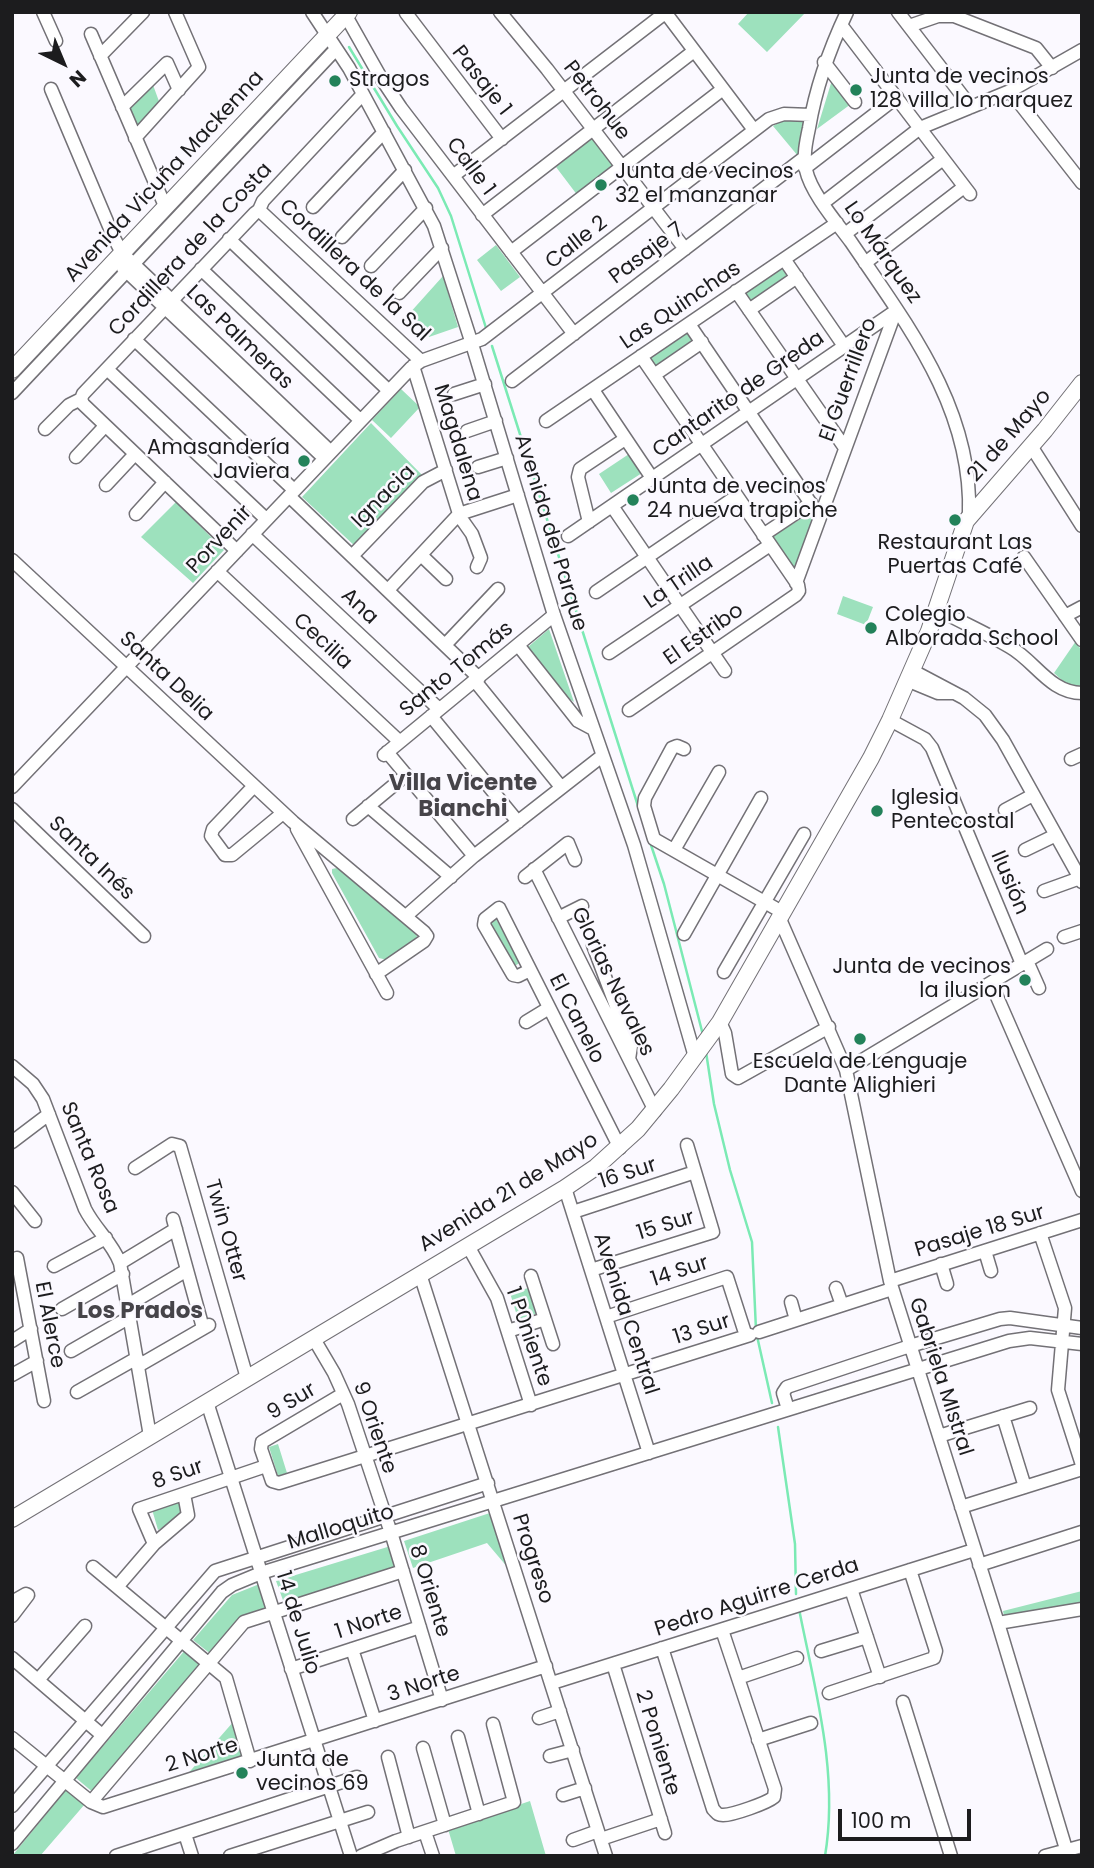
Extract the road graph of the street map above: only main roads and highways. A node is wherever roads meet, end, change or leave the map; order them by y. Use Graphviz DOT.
graph roads {
  1 [pos="347,14"];
  2 [pos="12,370"];
  3 [pos="1082,383"];
  4 [pos="969,515"];
  5 [pos="12,1519"];
  1 -- 2 [label="main road, Avenida Vicuña Mackenna"];
  3 -- 4 [label="main road, 21 de Mayo"];
  4 -- 5 [label="main road, Avenida 21 de Mayo"];
}
